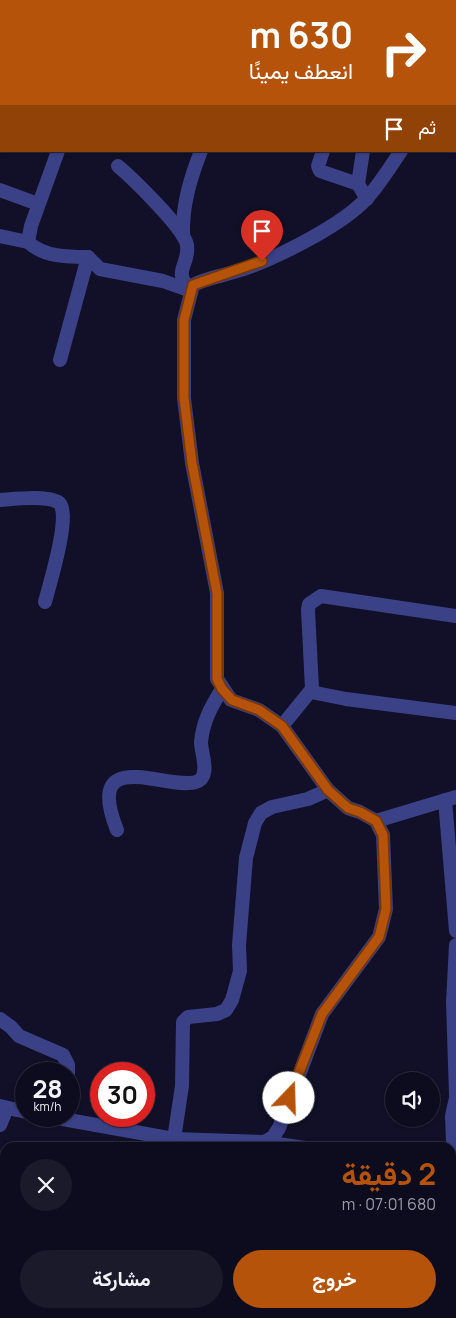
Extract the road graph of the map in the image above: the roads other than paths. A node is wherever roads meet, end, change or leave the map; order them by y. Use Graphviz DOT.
graph roads {
  1 [pos="58,152"];
  2 [pos="201,152"];
  3 [pos="323,152"];
  4 [pos="363,152"];
  5 [pos="400,152"];
  6 [pos="118,166"];
  7 [pos="358,184"];
  8 [pos="0,190"];
  9 [pos="367,199"];
  10 [pos="38,204"];
  11 [pos="0,236"];
  12 [pos="183,236"];
  13 [pos="28,242"];
  14 [pos="88,257"];
  15 [pos="191,291"];
  16 [pos="60,360"];
  17 [pos="0,500"];
  18 [pos="45,602"];
  19 [pos="456,616"];
  20 [pos="222,689"];
  21 [pos="311,692"];
  22 [pos="456,713"];
  23 [pos="282,726"];
  24 [pos="328,790"];
  25 [pos="451,799"];
  26 [pos="376,821"];
  27 [pos="117,830"];
  28 [pos="456,931"];
  29 [pos="456,946"];
  30 [pos="0,1019"];
  31 [pos="67,1062"];
  32 [pos="456,1097"];
  33 [pos="4,1107"];
  34 [pos="80,1122"];
  35 [pos="0,1125"];
  36 [pos="165,1142"];
  37 [pos="264,1142"];
  38 [pos="453,1142"];
  1 -- 10 [label="street"];
  2 -- 12 [label="street"];
  3 -- 7 [label="street"];
  4 -- 7 [label="street"];
  5 -- 9 [label="street"];
  6 -- 12 [label="street"];
  7 -- 9 [label="street"];
  8 -- 10 [label="street"];
  9 -- 15 [label="street"];
  10 -- 13 [label="street"];
  11 -- 13 [label="street"];
  12 -- 15 [label="street"];
  13 -- 14 [label="street"];
  14 -- 15 [label="street"];
  14 -- 16 [label="street"];
  15 -- 20 [label="street"];
  17 -- 18 [label="street"];
  19 -- 21 [label="street"];
  20 -- 23 [label="street"];
  20 -- 27 [label="street"];
  21 -- 22 [label="street"];
  21 -- 23 [label="street"];
  23 -- 24 [label="street"];
  24 -- 26 [label="street"];
  24 -- 36 [label="street"];
  25 -- 26 [label="street"];
  25 -- 28 [label="street"];
  26 -- 37 [label="street"];
  29 -- 32 [label="street"];
  30 -- 31 [label="street"];
  32 -- 38 [label="street"];
  33 -- 35 [label="street"];
  34 -- 36 [label="street"];
  36 -- 37 [label="street"];
}
